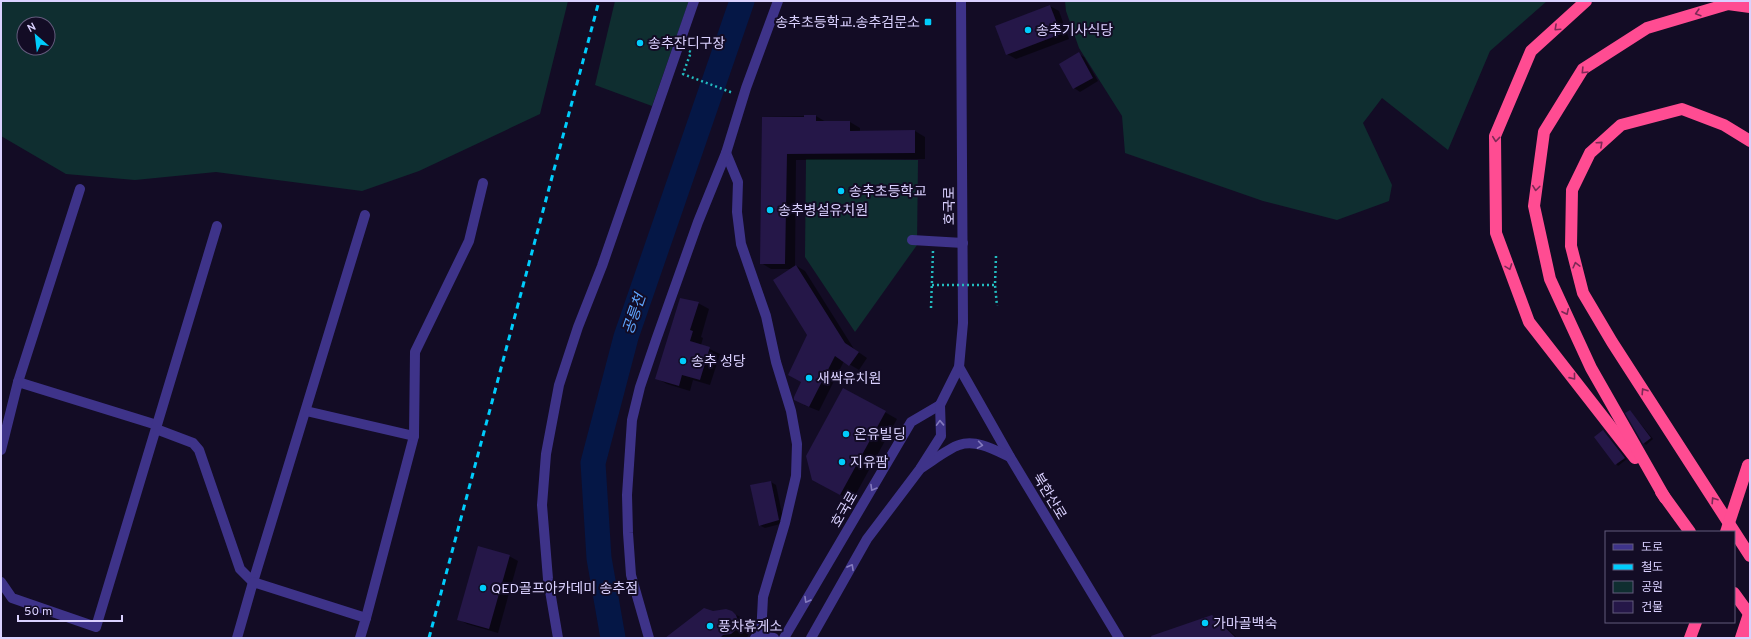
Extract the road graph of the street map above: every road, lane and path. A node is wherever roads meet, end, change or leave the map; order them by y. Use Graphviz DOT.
graph roads {
  1 [pos="694,1"];
  2 [pos="778,1"];
  3 [pos="961,1"];
  4 [pos="1586,1"];
  5 [pos="1750,7"];
  6 [pos="691,52"];
  7 [pos="737,94"];
  8 [pos="1750,141"];
  9 [pos="726,153"];
  10 [pos="483,183"];
  11 [pos="80,189"];
  12 [pos="365,215"];
  13 [pos="217,226"];
  14 [pos="912,240"];
  15 [pos="963,243"];
  16 [pos="933,251"];
  17 [pos="996,256"];
  18 [pos="932,285"];
  19 [pos="995,285"];
  20 [pos="997,306"];
  21 [pos="931,308"];
  22 [pos="959,367"];
  23 [pos="18,382"];
  24 [pos="940,405"];
  25 [pos="306,411"];
  26 [pos="156,427"];
  27 [pos="414,436"];
  28 [pos="1,450"];
  29 [pos="1010,457"];
  30 [pos="1749,462"];
  31 [pos="920,469"];
  32 [pos="1665,498"];
  33 [pos="1689,531"];
  34 [pos="1726,531"];
  35 [pos="1734,531"];
  36 [pos="1735,533"];
  37 [pos="1750,556"];
  38 [pos="1,582"];
  39 [pos="253,582"];
  40 [pos="1735,594"];
  41 [pos="1750,610"];
  42 [pos="1750,615"];
  43 [pos="366,618"];
  44 [pos="1696,623"];
  45 [pos="1750,633"];
  46 [pos="758,637"];
  47 [pos="237,638"];
  48 [pos="360,638"];
  49 [pos="558,638"];
  50 [pos="649,638"];
  51 [pos="774,638"];
  52 [pos="784,638"];
  53 [pos="811,638"];
  54 [pos="1119,638"];
  55 [pos="1690,638"];
  56 [pos="1741,638"];
  57 [pos="1747,638"];
  1 -- 49 [label="street"];
  2 -- 9 [label="street"];
  3 -- 15 [label="street, 호국로"];
  4 -- 32 [label="highway, one-way"];
  5 -- 32 [label="highway, one-way"];
  6 -- 7 [label="path"];
  35 -- 8 [label="highway, one-way"];
  9 -- 46 [label="street"];
  9 -- 50 [label="street"];
  10 -- 27 [label="street"];
  11 -- 23 [label="street"];
  12 -- 25 [label="street"];
  13 -- 26 [label="street"];
  14 -- 15 [label="street"];
  15 -- 22 [label="street, 호국로"];
  16 -- 18 [label="path"];
  17 -- 19 [label="path"];
  18 -- 19 [label="path, bridge"];
  18 -- 21 [label="path"];
  19 -- 20 [label="path"];
  22 -- 24 [label="street, 호국로"];
  22 -- 29 [label="street, 북한산로"];
  23 -- 26 [label="street"];
  23 -- 28 [label="street"];
  31 -- 24 [label="street, 호국로, one-way"];
  24 -- 52 [label="street, 호국로, one-way"];
  25 -- 27 [label="street"];
  25 -- 39 [label="street"];
  26 -- 38 [label="street"];
  26 -- 39 [label="street"];
  27 -- 43 [label="street"];
  31 -- 29 [label="street, one-way"];
  29 -- 54 [label="street, 북한산로"];
  30 -- 34 [label="highway, bridge"];
  53 -- 31 [label="street, 호국로, one-way"];
  32 -- 33 [label="highway"];
  37 -- 36 [label="highway, one-way"];
  39 -- 43 [label="street"];
  39 -- 47 [label="street"];
  40 -- 42 [label="highway"];
  41 -- 56 [label="highway, bridge"];
  43 -- 48 [label="street"];
  44 -- 55 [label="highway"];
  45 -- 57 [label="highway"];
  46 -- 51 [label="street"];
}
